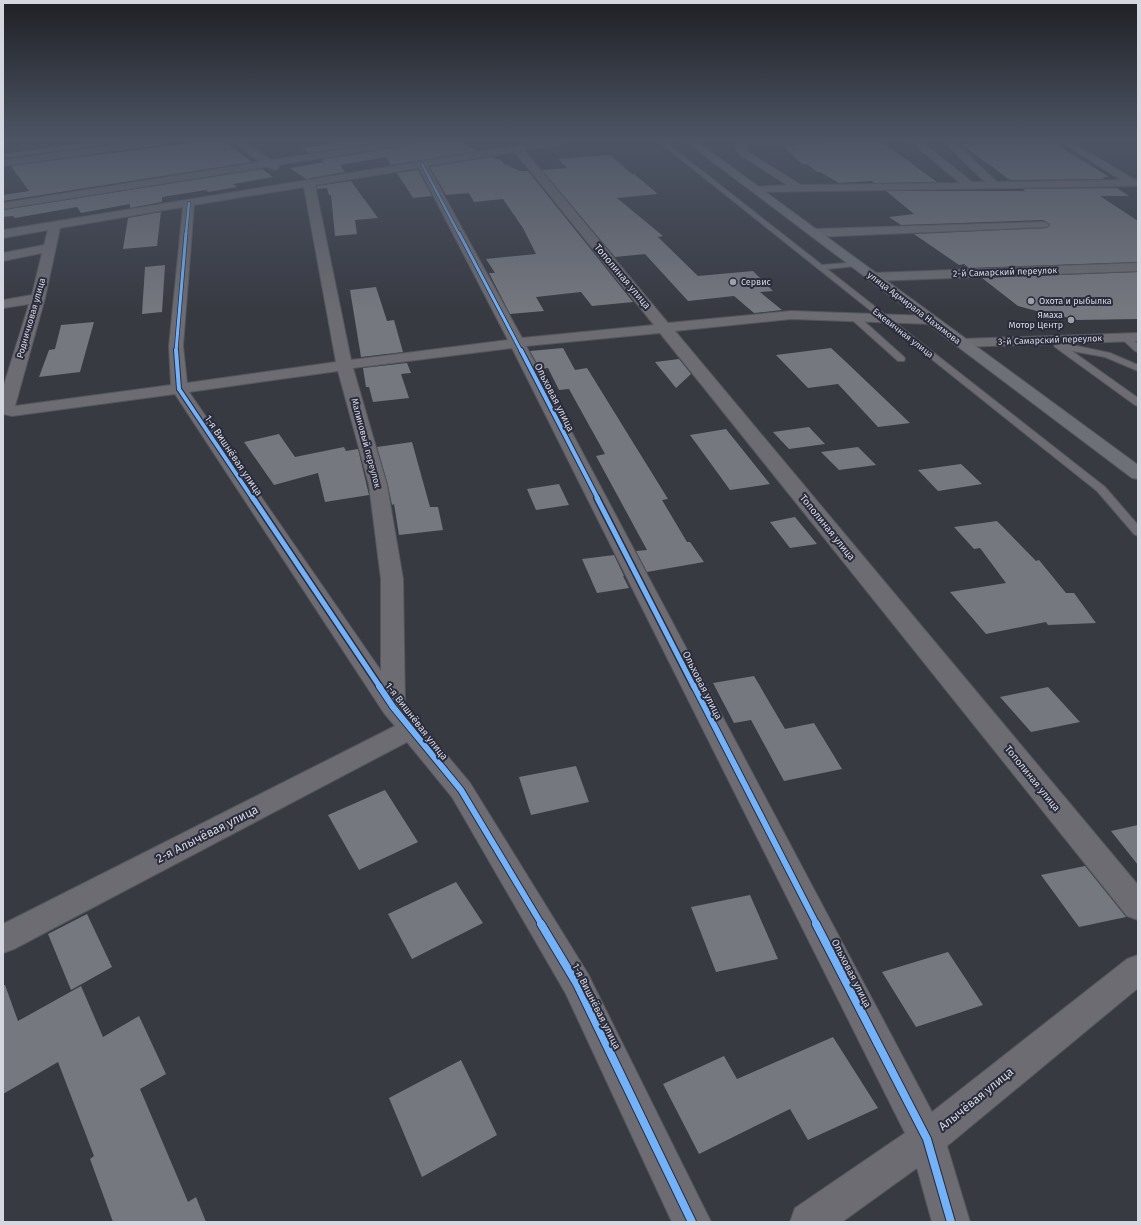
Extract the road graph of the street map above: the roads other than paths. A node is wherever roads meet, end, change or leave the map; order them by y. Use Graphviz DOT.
graph roads {
  1 [pos="51,198"];
  2 [pos="218,198"];
  3 [pos="306,198"];
  4 [pos="440,198"];
  5 [pos="558,198"];
  6 [pos="733,198"];
  7 [pos="768,198"];
  8 [pos="189,203"];
  9 [pos="3,206"];
  10 [pos="1043,225"];
  11 [pos="55,226"];
  12 [pos="815,233"];
  13 [pos="3,234"];
  14 [pos="50,248"];
  15 [pos="3,257"];
  16 [pos="856,264"];
  17 [pos="820,267"];
  18 [pos="1138,267"];
  19 [pos="873,277"];
  20 [pos="38,298"];
  21 [pos="3,304"];
  22 [pos="853,316"];
  23 [pos="884,317"];
  24 [pos="930,320"];
  25 [pos="666,329"];
  26 [pos="1132,337"];
  27 [pos="517,343"];
  28 [pos="962,343"];
  29 [pos="1054,343"];
  30 [pos="1138,349"];
  31 [pos="902,359"];
  32 [pos="344,365"];
  33 [pos="1138,368"];
  34 [pos="179,389"];
  35 [pos="1138,403"];
  36 [pos="1138,474"];
  37 [pos="1138,532"];
  38 [pos="393,707"];
  39 [pos="411,730"];
  40 [pos="1138,907"];
  41 [pos="3,939"];
  42 [pos="1138,969"];
  43 [pos="927,1139"];
  44 [pos="692,1222"];
  45 [pos="809,1222"];
  46 [pos="951,1222"];
  1 -- 9 [label="street"];
  2 -- 8 [label="street"];
  3 -- 32 [label="street, Малиновый переулок"];
  4 -- 27 [label="street, Ольховая улица"];
  5 -- 25 [label="street, Тополиная улица"];
  6 -- 17 [label="lane, Ежевичная улица"];
  7 -- 12 [label="main road, улица Адмирала Нахимова"];
  8 -- 11 [label="street"];
  8 -- 34 [label="street, 1-я Вишнёвая улица"];
  10 -- 12 [label="street"];
  11 -- 13 [label="street"];
  11 -- 14 [label="street, Родничковая улица"];
  12 -- 16 [label="main road, улица Адмирала Нахимова"];
  14 -- 15 [label="street"];
  14 -- 20 [label="street, Родничковая улица"];
  16 -- 17 [label="lane"];
  16 -- 19 [label="main road, улица Адмирала Нахимова"];
  17 -- 23 [label="lane, Ежевичная улица"];
  18 -- 19 [label="street, 2-й Самарский переулок"];
  19 -- 24 [label="main road, улица Адмирала Нахимова"];
  20 -- 21 [label="street"];
  20 -- 34 [label="street, Родничковая улица"];
  22 -- 23 [label="street"];
  22 -- 25 [label="street"];
  22 -- 31 [label="lane"];
  23 -- 24 [label="street"];
  23 -- 37 [label="lane, Ежевичная улица"];
  24 -- 28 [label="main road, улица Адмирала Нахимова"];
  25 -- 27 [label="street"];
  25 -- 40 [label="street, Тополиная улица"];
  26 -- 29 [label="street, 3-й Самарский переулок"];
  26 -- 30 [label="lane"];
  27 -- 32 [label="street"];
  27 -- 43 [label="street, Ольховая улица"];
  28 -- 29 [label="street, 3-й Самарский переулок"];
  28 -- 36 [label="main road, улица Адмирала Нахимова"];
  29 -- 33 [label="lane"];
  29 -- 35 [label="lane"];
  32 -- 34 [label="street"];
  32 -- 38 [label="street, Малиновый переулок"];
  34 -- 38 [label="street, 1-я Вишнёвая улица"];
  38 -- 39 [label="street, 1-я Вишнёвая улица"];
  39 -- 41 [label="street, 2-я Алычёвая улица"];
  39 -- 44 [label="street, 1-я Вишнёвая улица"];
  42 -- 43 [label="street, Алычёвая улица"];
  43 -- 45 [label="street, Алычёвая улица"];
  43 -- 46 [label="street, Ольховая улица"];
}
